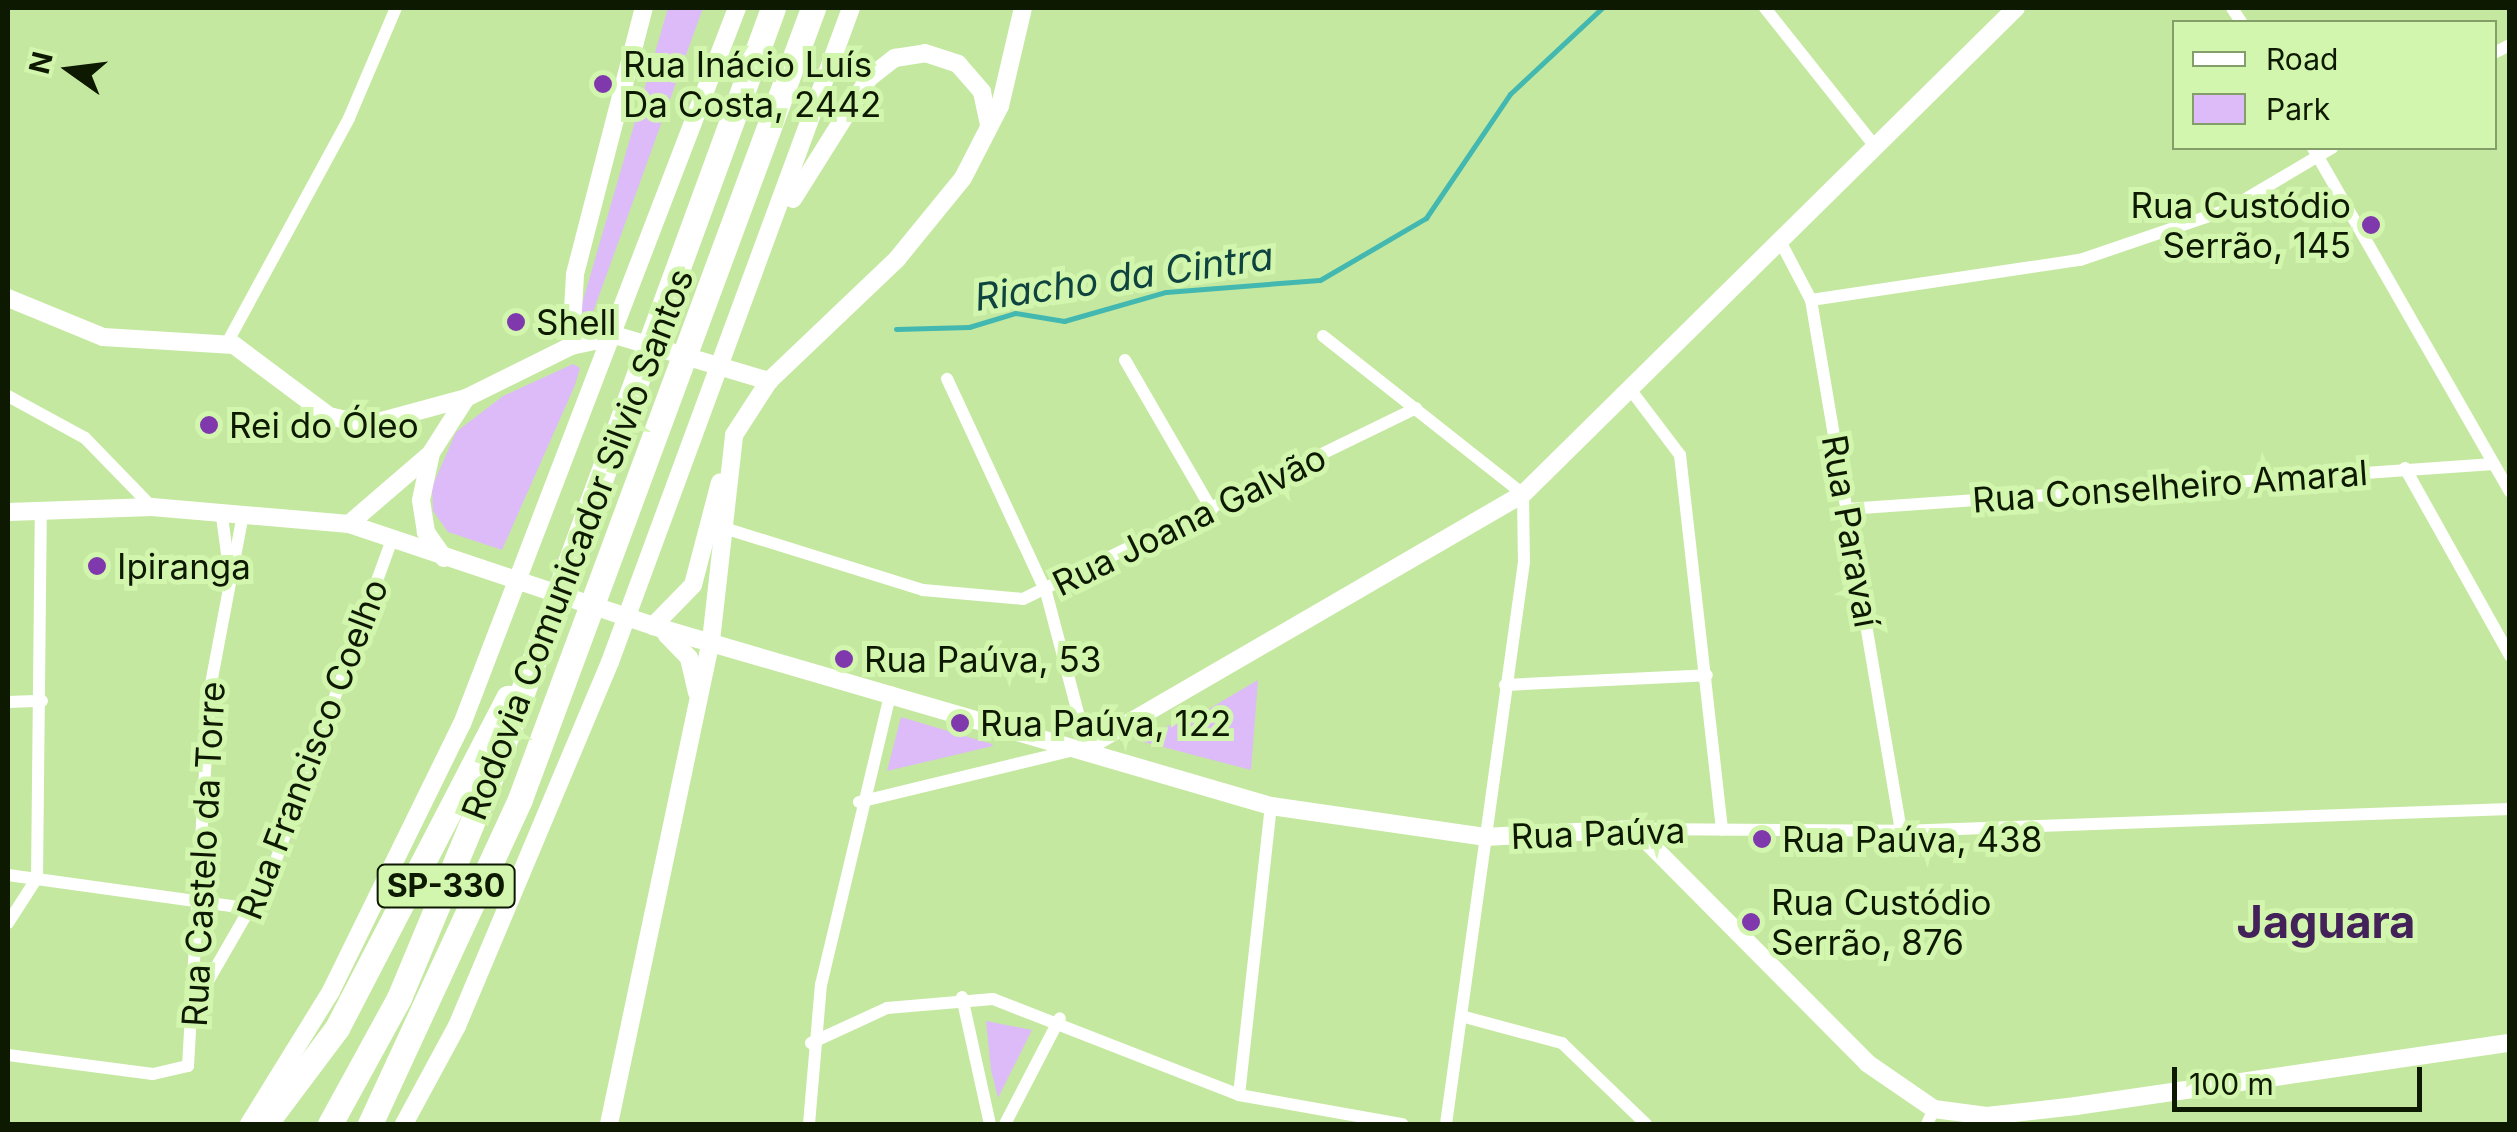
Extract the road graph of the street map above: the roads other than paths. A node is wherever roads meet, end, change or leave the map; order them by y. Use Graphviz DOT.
graph roads {
  1 [pos="396,8"];
  2 [pos="644,8"];
  3 [pos="737,8"];
  4 [pos="773,8"];
  5 [pos="813,8"];
  6 [pos="851,8"];
  7 [pos="1023,8"];
  8 [pos="1765,8"];
  9 [pos="2016,8"];
  10 [pos="989,127"];
  11 [pos="1874,144"];
  12 [pos="2315,152"];
  13 [pos="780,218"];
  14 [pos="1779,239"];
  15 [pos="8,298"];
  16 [pos="1811,300"];
  17 [pos="1324,336"];
  18 [pos="226,343"];
  19 [pos="571,346"];
  20 [pos="1125,360"];
  21 [pos="946,379"];
  22 [pos="769,380"];
  23 [pos="1630,389"];
  24 [pos="8,396"];
  25 [pos="466,398"];
  26 [pos="1416,408"];
  27 [pos="431,452"];
  28 [pos="2493,464"];
  29 [pos="727,466"];
  30 [pos="2405,468"];
  31 [pos="2510,492"];
  32 [pos="1523,494"];
  33 [pos="152,507"];
  34 [pos="1212,510"];
  35 [pos="1847,510"];
  36 [pos="8,512"];
  37 [pos="41,514"];
  38 [pos="222,518"];
  39 [pos="242,520"];
  40 [pos="348,524"];
  41 [pos="724,528"];
  42 [pos="391,542"];
  43 [pos="448,562"];
  44 [pos="229,574"];
  45 [pos="1046,592"];
  46 [pos="653,626"];
  47 [pos="712,641"];
  48 [pos="542,643"];
  49 [pos="2510,656"];
  50 [pos="1706,675"];
  51 [pos="1505,685"];
  52 [pos="892,692"];
  53 [pos="42,701"];
  54 [pos="8,702"];
  55 [pos="699,702"];
  56 [pos="1086,747"];
  57 [pos="859,802"];
  58 [pos="1271,806"];
  59 [pos="2510,809"];
  60 [pos="1635,829"];
  61 [pos="1722,830"];
  62 [pos="1901,831"];
  63 [pos="1485,836"];
  64 [pos="8,875"];
  65 [pos="37,878"];
  66 [pos="200,901"];
  67 [pos="253,909"];
  68 [pos="8,923"];
  69 [pos="962,996"];
  70 [pos="195,1003"];
  71 [pos="1462,1016"];
  72 [pos="1060,1018"];
  73 [pos="811,1043"];
  74 [pos="2510,1043"];
  75 [pos="8,1056"];
  76 [pos="1239,1095"];
  77 [pos="1931,1117"];
  78 [pos="248,1124"];
  79 [pos="265,1124"];
  80 [pos="330,1124"];
  81 [pos="370,1124"];
  82 [pos="404,1124"];
  83 [pos="609,1124"];
  84 [pos="809,1124"];
  85 [pos="990,1124"];
  86 [pos="1004,1124"];
  87 [pos="1402,1124"];
  88 [pos="1446,1124"];
  89 [pos="1646,1124"];
  1 -- 18 [label="street"];
  2 -- 19 [label="main road"];
  3 -- 78 [label="main road"];
  4 -- 48 [label="highway, Rodovia Comunicador Silvio Santos / SP-330"];
  5 -- 81 [label="highway, Rodovia Comunicador Silvio Santos / SP-330"];
  6 -- 13 [label="main road"];
  7 -- 10 [label="main road"];
  8 -- 11 [label="street"];
  9 -- 11 [label="main road"];
  10 -- 13 [label="main road"];
  10 -- 22 [label="main road"];
  11 -- 14 [label="main road"];
  12 -- 16 [label="street"];
  12 -- 28 [label="street"];
  13 -- 82 [label="main road"];
  14 -- 16 [label="street, Rua Paravaí"];
  14 -- 23 [label="main road"];
  15 -- 18 [label="main road"];
  16 -- 35 [label="street, Rua Paravaí"];
  17 -- 26 [label="street"];
  18 -- 25 [label="main road"];
  19 -- 22 [label="main road"];
  19 -- 25 [label="main road"];
  20 -- 34 [label="street"];
  21 -- 45 [label="street"];
  22 -- 29 [label="main road"];
  23 -- 32 [label="main road"];
  23 -- 50 [label="street"];
  24 -- 33 [label="street"];
  25 -- 27 [label="main road"];
  26 -- 32 [label="street"];
  26 -- 34 [label="street, Rua Joana Galvão"];
  27 -- 40 [label="main road"];
  27 -- 43 [label="main road"];
  28 -- 30 [label="street, Rua Conselheiro Amaral"];
  28 -- 31 [label="street"];
  29 -- 41 [label="main road"];
  29 -- 46 [label="main road"];
  30 -- 35 [label="street, Rua Conselheiro Amaral"];
  30 -- 49 [label="street"];
  32 -- 51 [label="street"];
  32 -- 56 [label="main road"];
  33 -- 37 [label="main road"];
  33 -- 38 [label="main road"];
  34 -- 45 [label="street, Rua Joana Galvão"];
  35 -- 62 [label="street, Rua Paravaí"];
  36 -- 37 [label="main road"];
  37 -- 53 [label="street"];
  38 -- 39 [label="main road"];
  38 -- 44 [label="street, Rua Castelo da Torre"];
  39 -- 40 [label="main road"];
  39 -- 44 [label="street, Rua Castelo da Torre"];
  40 -- 42 [label="main road, Rua Paúva"];
  41 -- 45 [label="street, Rua Joana Galvão"];
  41 -- 47 [label="main road"];
  42 -- 43 [label="main road, Rua Paúva"];
  42 -- 67 [label="street, Rua Francisco Coelho"];
  43 -- 46 [label="main road, Rua Paúva"];
  44 -- 66 [label="street, Rua Castelo da Torre"];
  45 -- 56 [label="street"];
  46 -- 47 [label="main road, Rua Paúva"];
  46 -- 55 [label="main road"];
  47 -- 52 [label="main road, Rua Paúva"];
  47 -- 55 [label="main road"];
  48 -- 79 [label="highway"];
  48 -- 80 [label="highway, Rodovia Comunicador Silvio Santos / SP-330"];
  50 -- 51 [label="street"];
  50 -- 61 [label="street"];
  51 -- 63 [label="street"];
  52 -- 56 [label="main road, Rua Paúva"];
  52 -- 57 [label="street"];
  53 -- 54 [label="street"];
  53 -- 65 [label="street"];
  55 -- 83 [label="main road"];
  56 -- 57 [label="street"];
  56 -- 58 [label="main road, Rua Paúva"];
  57 -- 73 [label="street"];
  58 -- 63 [label="main road, Rua Paúva"];
  58 -- 76 [label="street"];
  59 -- 62 [label="street, Rua Paúva"];
  60 -- 61 [label="street, Rua Paúva"];
  60 -- 63 [label="main road, Rua Paúva"];
  60 -- 77 [label="main road"];
  61 -- 62 [label="street, Rua Paúva"];
  63 -- 71 [label="street"];
  64 -- 65 [label="street"];
  65 -- 66 [label="street"];
  65 -- 68 [label="street"];
  66 -- 67 [label="street"];
  66 -- 70 [label="street, Rua Castelo da Torre"];
  67 -- 70 [label="street, Rua Francisco Coelho"];
  69 -- 72 [label="street"];
  69 -- 73 [label="street"];
  69 -- 85 [label="street"];
  70 -- 75 [label="street, Rua Castelo da Torre"];
  71 -- 88 [label="street"];
  71 -- 89 [label="street"];
  72 -- 76 [label="street"];
  72 -- 86 [label="street"];
  73 -- 84 [label="street"];
  74 -- 77 [label="main road"];
  76 -- 87 [label="street"];
}
